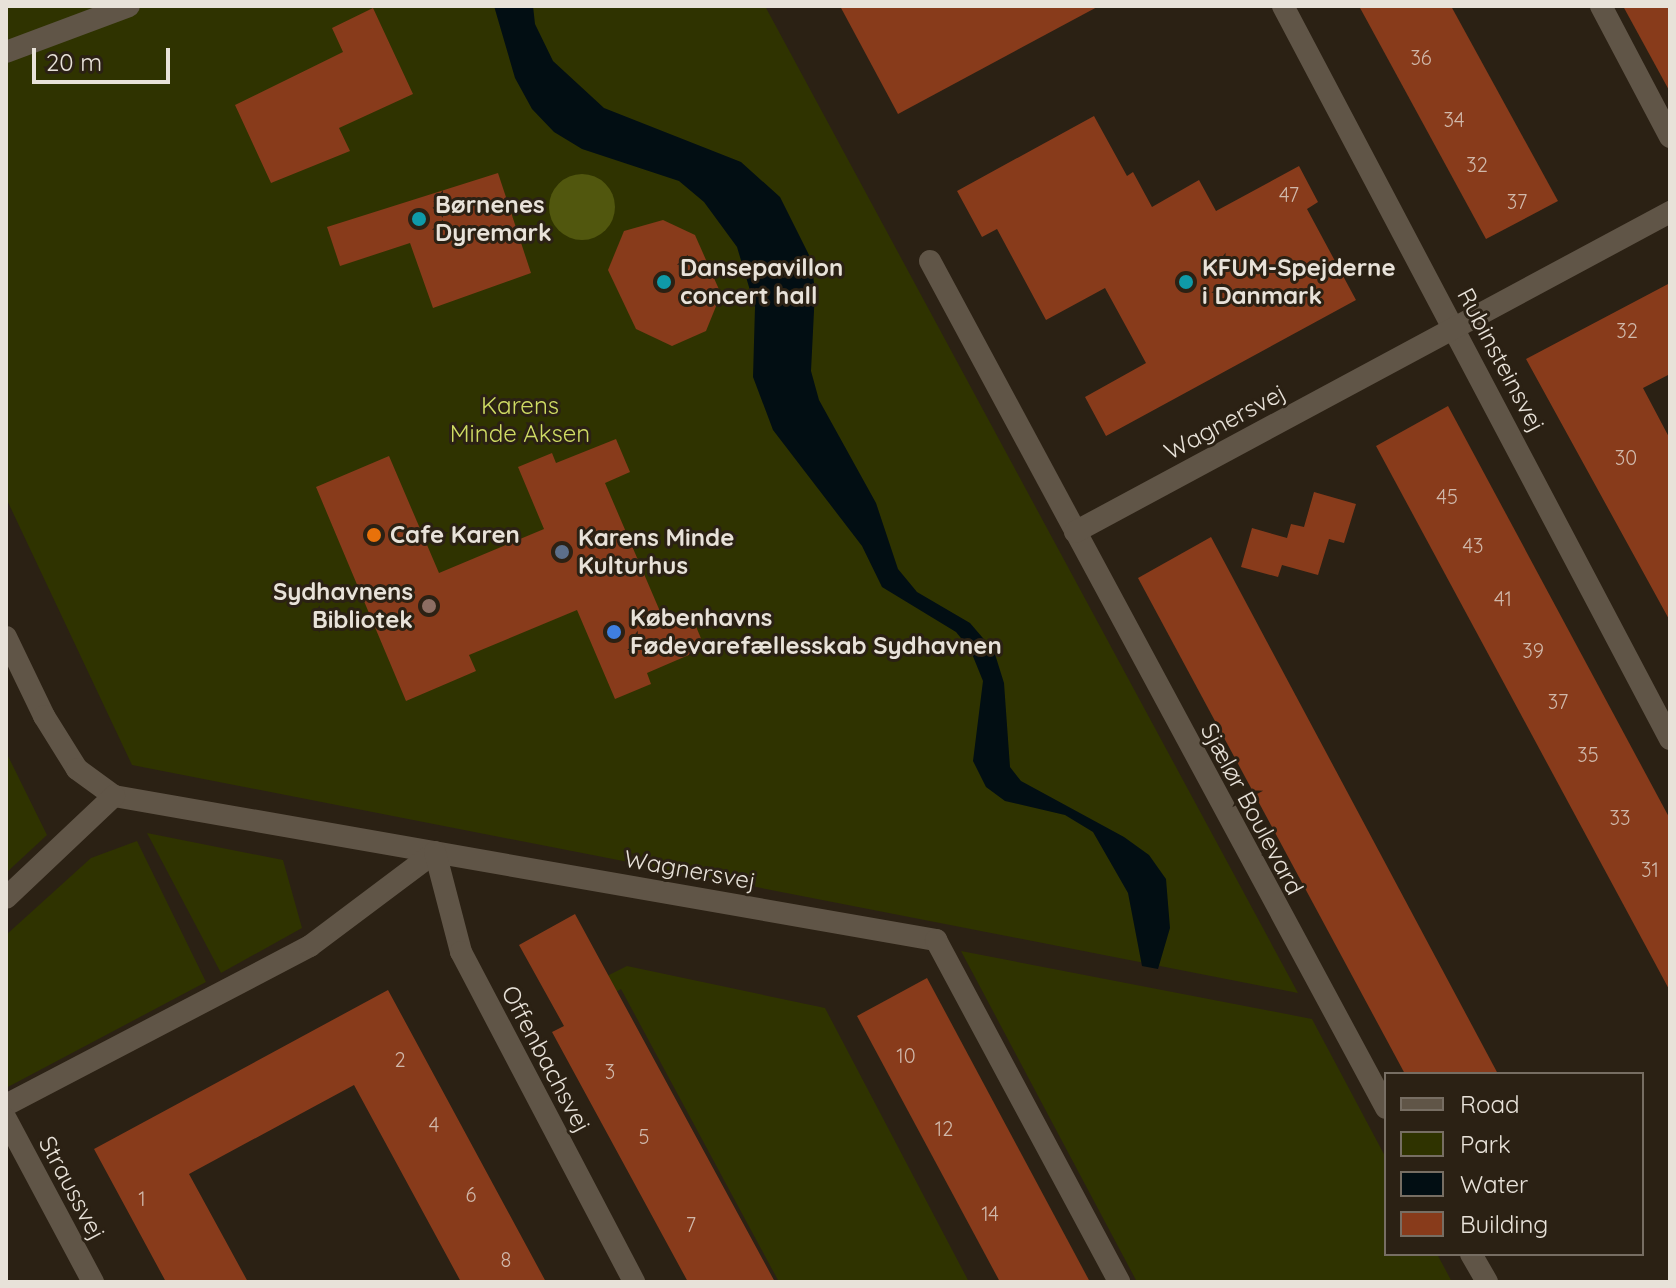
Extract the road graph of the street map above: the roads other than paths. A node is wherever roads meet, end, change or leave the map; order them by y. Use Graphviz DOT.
graph roads {
  1 [pos="129,6"];
  2 [pos="1283,6"];
  3 [pos="1601,6"];
  4 [pos="6,52"];
  5 [pos="1670,137"];
  6 [pos="1670,212"];
  7 [pos="930,261"];
  8 [pos="1455,327"];
  9 [pos="1075,532"];
  10 [pos="6,637"];
  11 [pos="1670,739"];
  12 [pos="114,796"];
  13 [pos="435,852"];
  14 [pos="6,898"];
  15 [pos="1384,1104"];
  16 [pos="6,1105"];
  17 [pos="6,1119"];
  18 [pos="1472,1256"];
  19 [pos="93,1282"];
  20 [pos="634,1282"];
  21 [pos="1119,1282"];
  22 [pos="1487,1282"];
  1 -- 4 [label="street"];
  2 -- 8 [label="street, Rubinsteinsvej"];
  3 -- 5 [label="street"];
  6 -- 8 [label="street, Wagnersvej"];
  7 -- 9 [label="street"];
  8 -- 9 [label="street, Wagnersvej"];
  8 -- 11 [label="street, Rubinsteinsvej"];
  9 -- 15 [label="street, Sjælør Boulevard"];
  10 -- 12 [label="street"];
  12 -- 13 [label="street, Wagnersvej"];
  12 -- 14 [label="street"];
  13 -- 16 [label="street"];
  13 -- 20 [label="street, Offenbachsvej"];
  13 -- 21 [label="street, Wagnersvej"];
  17 -- 19 [label="street, Straussvej"];
  18 -- 22 [label="street"];
}
